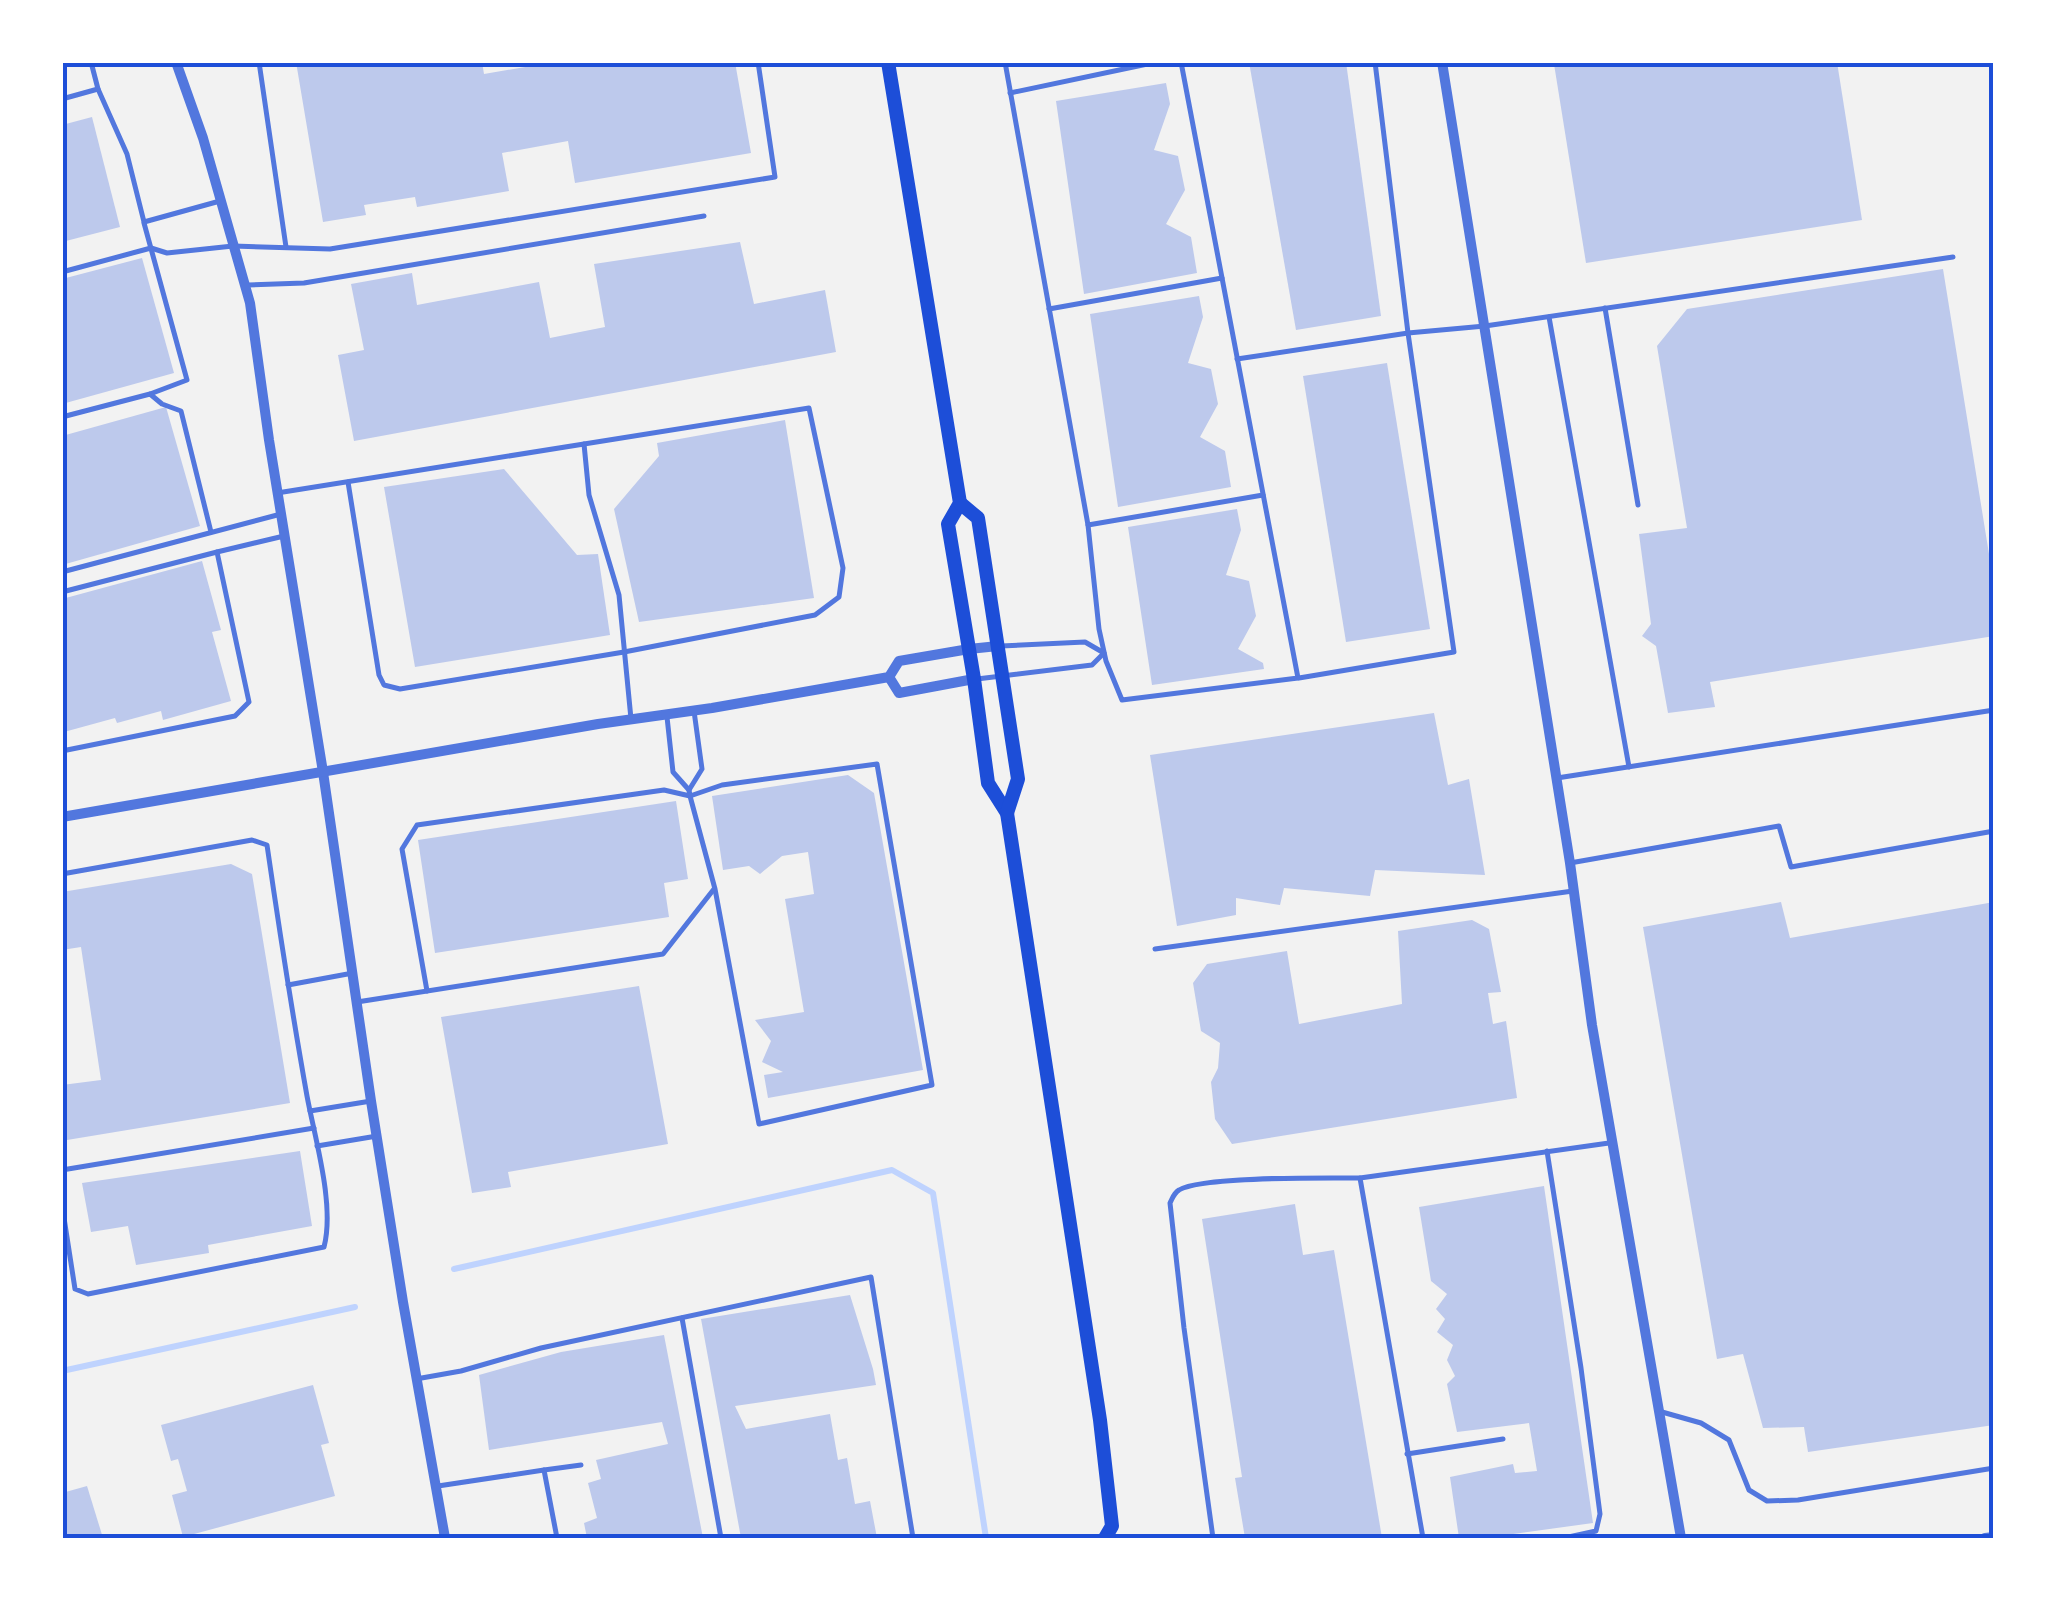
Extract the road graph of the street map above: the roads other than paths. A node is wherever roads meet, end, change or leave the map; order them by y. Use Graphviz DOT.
graph roads {
  1 [pos="91,62"];
  2 [pos="176,62"];
  3 [pos="259,62"];
  4 [pos="758,62"];
  5 [pos="888,62"];
  6 [pos="1004,62"];
  7 [pos="1158,62"];
  8 [pos="1181,62"];
  9 [pos="1375,62"];
  10 [pos="1442,62"];
  11 [pos="98,89"];
  12 [pos="1010,93"];
  13 [pos="62,99"];
  14 [pos="220,201"];
  15 [pos="704,216"];
  16 [pos="144,222"];
  17 [pos="233,246"];
  18 [pos="151,248"];
  19 [pos="286,248"];
  20 [pos="1953,257"];
  21 [pos="62,272"];
  22 [pos="1222,278"];
  23 [pos="245,285"];
  24 [pos="1605,308"];
  25 [pos="1049,309"];
  26 [pos="1549,317"];
  27 [pos="1484,326"];
  28 [pos="1408,333"];
  29 [pos="1237,360"];
  30 [pos="150,394"];
  31 [pos="62,417"];
  32 [pos="584,444"];
  33 [pos="348,482"];
  34 [pos="278,493"];
  35 [pos="1263,494"];
  36 [pos="960,503"];
  37 [pos="1638,504"];
  38 [pos="280,514"];
  39 [pos="1088,525"];
  40 [pos="212,532"];
  41 [pos="284,536"];
  42 [pos="217,552"];
  43 [pos="62,572"];
  44 [pos="62,592"];
  45 [pos="998,646"];
  46 [pos="969,649"];
  47 [pos="624,652"];
  48 [pos="1104,653"];
  49 [pos="1003,676"];
  50 [pos="889,677"];
  51 [pos="1298,678"];
  52 [pos="974,679"];
  53 [pos="694,710"];
  54 [pos="1994,710"];
  55 [pos="666,714"];
  56 [pos="631,719"];
  57 [pos="62,751"];
  58 [pos="1629,767"];
  59 [pos="322,772"];
  60 [pos="1556,778"];
  61 [pos="690,793"];
  62 [pos="1007,813"];
  63 [pos="62,817"];
  64 [pos="1994,832"];
  65 [pos="1570,863"];
  66 [pos="62,874"];
  67 [pos="714,889"];
  68 [pos="1574,891"];
  69 [pos="1155,949"];
  70 [pos="353,974"];
  71 [pos="288,985"];
  72 [pos="426,991"];
  73 [pos="357,1002"];
  74 [pos="371,1101"];
  75 [pos="310,1111"];
  76 [pos="314,1128"];
  77 [pos="376,1136"];
  78 [pos="1612,1142"];
  79 [pos="317,1146"];
  80 [pos="1548,1152"];
  81 [pos="62,1170"];
  82 [pos="1360,1178"];
  83 [pos="62,1204"];
  84 [pos="682,1318"];
  85 [pos="416,1379"];
  86 [pos="1659,1412"];
  87 [pos="1503,1439"];
  88 [pos="1408,1454"];
  89 [pos="581,1465"];
  90 [pos="1994,1468"];
  91 [pos="544,1470"];
  92 [pos="436,1487"];
  93 [pos="1108,1532"];
  94 [pos="1994,1537"];
  95 [pos="445,1538"];
  96 [pos="557,1538"];
  97 [pos="721,1538"];
  98 [pos="913,1538"];
  99 [pos="1124,1538"];
  100 [pos="1213,1538"];
  101 [pos="1423,1538"];
  102 [pos="1564,1538"];
  103 [pos="1680,1538"];
  104 [pos="1984,1538"];
  1 -- 11 [label="lane"];
  2 -- 14 [label="street"];
  3 -- 19 [label="lane"];
  4 -- 19 [label="lane"];
  5 -- 36 [label="main road"];
  6 -- 12 [label="lane"];
  7 -- 12 [label="lane"];
  8 -- 22 [label="lane"];
  9 -- 28 [label="lane"];
  10 -- 27 [label="street"];
  11 -- 13 [label="lane"];
  11 -- 16 [label="lane"];
  12 -- 25 [label="lane"];
  14 -- 16 [label="lane"];
  14 -- 17 [label="street"];
  15 -- 23 [label="lane"];
  16 -- 18 [label="lane"];
  17 -- 18 [label="lane"];
  17 -- 19 [label="lane"];
  17 -- 23 [label="street"];
  18 -- 21 [label="lane"];
  18 -- 30 [label="lane"];
  20 -- 24 [label="lane"];
  22 -- 25 [label="lane"];
  22 -- 29 [label="lane"];
  23 -- 34 [label="street"];
  24 -- 26 [label="lane"];
  24 -- 37 [label="lane"];
  25 -- 39 [label="lane"];
  26 -- 27 [label="lane"];
  26 -- 58 [label="lane"];
  27 -- 28 [label="lane"];
  27 -- 60 [label="street"];
  28 -- 29 [label="lane"];
  28 -- 51 [label="lane"];
  29 -- 35 [label="lane"];
  30 -- 31 [label="lane"];
  30 -- 40 [label="lane"];
  32 -- 33 [label="lane"];
  32 -- 47 [label="lane"];
  32 -- 47 [label="lane"];
  33 -- 34 [label="lane"];
  33 -- 47 [label="lane"];
  34 -- 38 [label="street"];
  35 -- 39 [label="lane"];
  35 -- 51 [label="lane"];
  36 -- 45 [label="main road"];
  36 -- 46 [label="main road"];
  38 -- 40 [label="lane"];
  38 -- 41 [label="street"];
  39 -- 48 [label="lane"];
  40 -- 43 [label="lane"];
  41 -- 42 [label="lane"];
  41 -- 59 [label="street"];
  42 -- 44 [label="lane"];
  42 -- 57 [label="lane"];
  45 -- 46 [label="street"];
  45 -- 48 [label="lane"];
  45 -- 49 [label="main road"];
  46 -- 50 [label="street"];
  46 -- 52 [label="main road"];
  47 -- 56 [label="lane"];
  48 -- 49 [label="lane"];
  48 -- 51 [label="lane"];
  49 -- 52 [label="lane"];
  49 -- 62 [label="main road"];
  50 -- 52 [label="street"];
  50 -- 53 [label="street"];
  52 -- 62 [label="main road"];
  53 -- 55 [label="street"];
  53 -- 61 [label="lane"];
  54 -- 58 [label="lane"];
  55 -- 56 [label="street"];
  55 -- 61 [label="lane"];
  56 -- 59 [label="street"];
  58 -- 60 [label="lane"];
  59 -- 63 [label="street"];
  59 -- 70 [label="street"];
  60 -- 65 [label="street"];
  61 -- 67 [label="lane"];
  61 -- 67 [label="lane"];
  61 -- 72 [label="lane"];
  62 -- 93 [label="main road"];
  64 -- 65 [label="lane"];
  65 -- 68 [label="street"];
  66 -- 71 [label="lane"];
  67 -- 72 [label="lane"];
  68 -- 69 [label="lane"];
  68 -- 78 [label="street"];
  70 -- 71 [label="lane"];
  70 -- 73 [label="street"];
  71 -- 75 [label="lane"];
  72 -- 73 [label="lane"];
  73 -- 74 [label="street"];
  74 -- 75 [label="lane"];
  74 -- 77 [label="street"];
  75 -- 76 [label="lane"];
  76 -- 79 [label="lane"];
  76 -- 81 [label="lane"];
  77 -- 79 [label="lane"];
  77 -- 85 [label="street"];
  78 -- 80 [label="lane"];
  78 -- 86 [label="street"];
  79 -- 83 [label="lane"];
  80 -- 82 [label="lane"];
  80 -- 102 [label="lane"];
  82 -- 88 [label="lane"];
  82 -- 100 [label="lane"];
  84 -- 85 [label="lane"];
  84 -- 97 [label="lane"];
  84 -- 98 [label="lane"];
  85 -- 92 [label="street"];
  86 -- 90 [label="lane"];
  86 -- 103 [label="street"];
  87 -- 88 [label="lane"];
  88 -- 101 [label="lane"];
  89 -- 91 [label="lane"];
  91 -- 92 [label="lane"];
  91 -- 96 [label="lane"];
  92 -- 95 [label="street"];
  93 -- 99 [label="main road"];
  94 -- 104 [label="street"];
}
